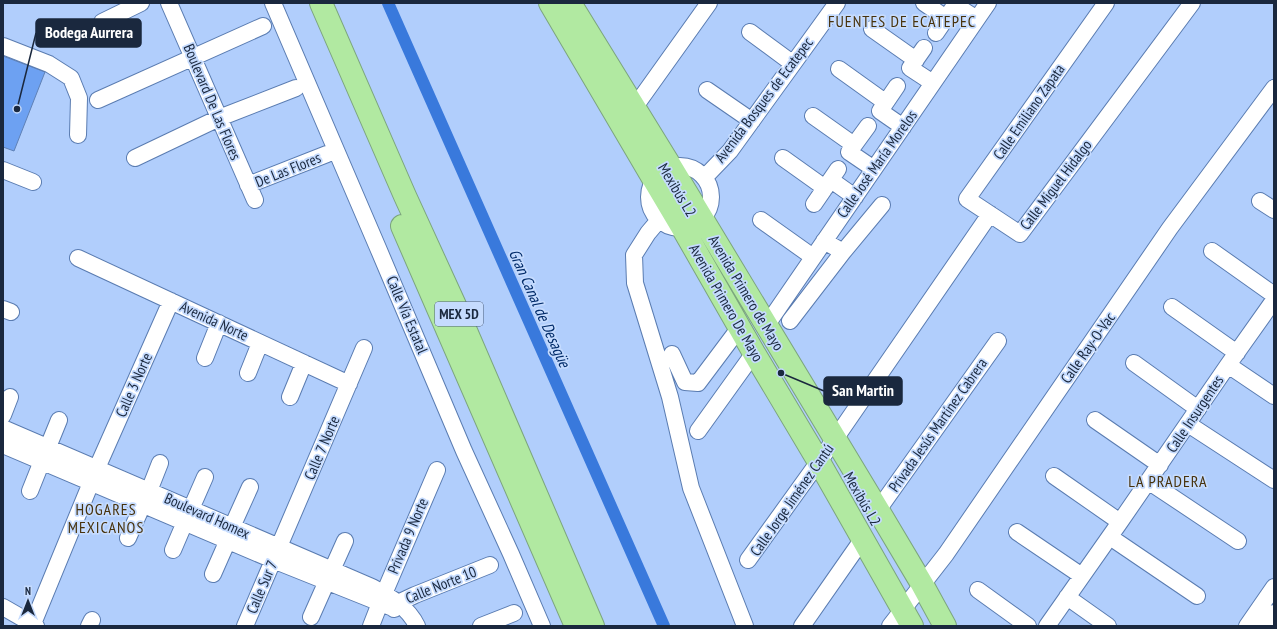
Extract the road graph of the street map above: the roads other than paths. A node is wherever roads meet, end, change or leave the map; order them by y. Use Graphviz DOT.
graph roads {
  1 [pos="141,3"];
  2 [pos="169,3"];
  3 [pos="273,3"];
  4 [pos="305,3"];
  5 [pos="321,3"];
  6 [pos="550,3"];
  7 [pos="558,3"];
  8 [pos="564,3"];
  9 [pos="570,3"];
  10 [pos="709,3"];
  11 [pos="837,3"];
  12 [pos="924,3"];
  13 [pos="988,3"];
  14 [pos="1106,3"];
  15 [pos="1192,3"];
  16 [pos="946,18"];
  17 [pos="977,19"];
  18 [pos="102,22"];
  19 [pos="263,26"];
  20 [pos="872,29"];
  21 [pos="750,32"];
  22 [pos="936,33"];
  23 [pos="3,46"];
  24 [pos="193,57"];
  25 [pos="792,64"];
  26 [pos="839,69"];
  27 [pos="933,83"];
  28 [pos="897,86"];
  29 [pos="296,88"];
  30 [pos="1274,88"];
  31 [pos="706,90"];
  32 [pos="98,100"];
  33 [pos="885,102"];
  34 [pos="634,108"];
  35 [pos="813,116"];
  36 [pos="219,118"];
  37 [pos="752,120"];
  38 [pos="868,126"];
  39 [pos="903,127"];
  40 [pos="78,135"];
  41 [pos="854,145"];
  42 [pos="327,154"];
  43 [pos="135,158"];
  44 [pos="783,158"];
  45 [pos="874,169"];
  46 [pos="3,170"];
  47 [pos="662,173"];
  48 [pos="705,177"];
  49 [pos="831,179"];
  50 [pos="33,182"];
  51 [pos="248,185"];
  52 [pos="855,197"];
  53 [pos="255,200"];
  54 [pos="1260,201"];
  55 [pos="814,204"];
  56 [pos="882,205"];
  57 [pos="1274,210"];
  58 [pos="990,214"];
  59 [pos="659,220"];
  60 [pos="761,220"];
  61 [pos="692,224"];
  62 [pos="824,241"];
  63 [pos="1212,251"];
  64 [pos="843,252"];
  65 [pos="813,257"];
  66 [pos="78,258"];
  67 [pos="170,301"];
  68 [pos="1272,305"];
  69 [pos="1172,307"];
  70 [pos="790,321"];
  71 [pos="219,324"];
  72 [pos="766,326"];
  73 [pos="742,331"];
  74 [pos="998,340"];
  75 [pos="260,343"];
  76 [pos="364,348"];
  77 [pos="754,353"];
  78 [pos="672,354"];
  79 [pos="205,358"];
  80 [pos="1232,359"];
  81 [pos="304,363"];
  82 [pos="1134,363"];
  83 [pos="248,373"];
  84 [pos="349,384"];
  85 [pos="1274,396"];
  86 [pos="10,397"];
  87 [pos="290,397"];
  88 [pos="1198,410"];
  89 [pos="3,415"];
  90 [pos="59,420"];
  91 [pos="1095,420"];
  92 [pos="1188,424"];
  93 [pos="3,428"];
  94 [pos="698,431"];
  95 [pos="3,445"];
  96 [pos="827,450"];
  97 [pos="45,454"];
  98 [pos="160,463"];
  99 [pos="1160,465"];
  100 [pos="437,470"];
  101 [pos="94,475"];
  102 [pos="1054,476"];
  103 [pos="205,477"];
  104 [pos="1274,480"];
  105 [pos="1148,481"];
  106 [pos="250,487"];
  107 [pos="30,491"];
  108 [pos="146,497"];
  109 [pos="878,510"];
  110 [pos="188,516"];
  111 [pos="1120,522"];
  112 [pos="1017,532"];
  113 [pos="230,534"];
  114 [pos="1110,537"];
  115 [pos="128,538"];
  116 [pos="862,540"];
  117 [pos="345,541"];
  118 [pos="1238,541"];
  119 [pos="173,550"];
  120 [pos="276,554"];
  121 [pos="748,560"];
  122 [pos="490,565"];
  123 [pos="213,574"];
  124 [pos="330,576"];
  125 [pos="1082,576"];
  126 [pos="1274,587"];
  127 [pos="978,590"];
  128 [pos="1197,596"];
  129 [pos="1067,597"];
  130 [pos="392,604"];
  131 [pos="3,607"];
  132 [pos="908,607"];
  133 [pos="514,613"];
  134 [pos="1274,613"];
  135 [pos="311,617"];
  136 [pos="34,625"];
  137 [pos="245,626"];
  138 [pos="371,626"];
  139 [pos="417,626"];
  140 [pos="481,626"];
  141 [pos="542,626"];
  142 [pos="576,626"];
  143 [pos="593,626"];
  144 [pos="745,626"];
  145 [pos="802,626"];
  146 [pos="920,626"];
  147 [pos="935,626"];
  148 [pos="945,626"];
  149 [pos="1028,626"];
  150 [pos="1047,626"];
  151 [pos="1108,626"];
  152 [pos="1247,626"];
  153 [pos="1265,626"];
  1 -- 18 [label="street"];
  2 -- 24 [label="street, Boulevard De Las Flores"];
  3 -- 141 [label="street, Calle Vía Estatal"];
  4 -- 142 [label="highway, MEX 5D"];
  5 -- 143 [label="highway, MEX 5D"];
  6 -- 47 [label="highway, Avenida Primero De Mayo"];
  7 -- 47 [label="street, Mexibús L2"];
  8 -- 47 [label="street, Mexibús L2"];
  9 -- 34 [label="highway"];
  10 -- 34 [label="street"];
  11 -- 25 [label="street, Avenida Bosques de Ecatepec"];
  12 -- 16 [label="street"];
  13 -- 17 [label="street, Calle José María Morelos"];
  14 -- 58 [label="street, Calle Emiliano Zapata"];
  15 -- 58 [label="street, Calle Miguel Hidalgo"];
  16 -- 17 [label="street"];
  16 -- 22 [label="street"];
  17 -- 27 [label="street, Calle José María Morelos"];
  19 -- 24 [label="street"];
  20 -- 27 [label="street"];
  21 -- 25 [label="street"];
  23 -- 40 [label="street"];
  24 -- 32 [label="street"];
  24 -- 36 [label="street, Boulevard De Las Flores"];
  25 -- 37 [label="street, Avenida Bosques de Ecatepec"];
  26 -- 33 [label="street"];
  27 -- 39 [label="street, Calle José María Morelos"];
  28 -- 33 [label="street"];
  29 -- 36 [label="street"];
  30 -- 132 [label="street, Calle Ray-O-Vac"];
  31 -- 37 [label="street"];
  33 -- 39 [label="street"];
  34 -- 47 [label="highway"];
  35 -- 41 [label="street"];
  36 -- 43 [label="street"];
  36 -- 51 [label="street, Boulevard De Las Flores"];
  37 -- 48 [label="street, Avenida Bosques de Ecatepec"];
  38 -- 41 [label="street"];
  39 -- 45 [label="street, Calle José María Morelos"];
  41 -- 45 [label="street"];
  42 -- 51 [label="street, De Las Flores"];
  44 -- 49 [label="street"];
  45 -- 52 [label="street, Calle José María Morelos"];
  46 -- 50 [label="street"];
  47 -- 48 [label="street, Avenida Bosques de Ecatepec"];
  47 -- 59 [label="street"];
  47 -- 61 [label="highway, Avenida Primero De Mayo"];
  48 -- 61 [label="street, Avenida Bosques de Ecatepec"];
  49 -- 52 [label="street"];
  49 -- 55 [label="street"];
  51 -- 53 [label="street, Boulevard De Las Flores"];
  52 -- 62 [label="street, Calle José María Morelos"];
  54 -- 57 [label="street"];
  56 -- 64 [label="street"];
  58 -- 96 [label="street"];
  59 -- 61 [label="street"];
  59 -- 144 [label="street"];
  60 -- 65 [label="street"];
  61 -- 72 [label="highway, Avenida Primero de Mayo"];
  61 -- 73 [label="highway, Avenida Primero De Mayo"];
  61 -- 96 [label="street, Mexibús L2"];
  62 -- 64 [label="street"];
  62 -- 65 [label="street, Calle José María Morelos"];
  63 -- 68 [label="street"];
  64 -- 70 [label="street"];
  65 -- 72 [label="street, Calle José María Morelos"];
  66 -- 67 [label="street, Avenida Norte"];
  67 -- 71 [label="street, Avenida Norte"];
  67 -- 101 [label="street, Calle 3 Norte"];
  68 -- 80 [label="street, Calle Insurgentes"];
  69 -- 80 [label="street"];
  71 -- 75 [label="street, Avenida Norte"];
  71 -- 79 [label="street"];
  72 -- 96 [label="highway, Avenida Primero de Mayo"];
  73 -- 77 [label="highway, Avenida Primero De Mayo"];
  73 -- 78 [label="street"];
  74 -- 109 [label="street, Privada Jesús Martínez Cabrera"];
  75 -- 81 [label="street, Avenida Norte"];
  75 -- 83 [label="street"];
  76 -- 84 [label="street, Calle 7 Norte"];
  77 -- 94 [label="street"];
  77 -- 96 [label="highway, Avenida Primero De Mayo"];
  80 -- 85 [label="street"];
  80 -- 88 [label="street, Calle Insurgentes"];
  81 -- 84 [label="street, Avenida Norte"];
  81 -- 87 [label="street"];
  82 -- 88 [label="street"];
  84 -- 120 [label="street, Calle 7 Norte"];
  86 -- 89 [label="street"];
  88 -- 92 [label="street, Calle Insurgentes"];
  90 -- 97 [label="street"];
  91 -- 99 [label="street"];
  92 -- 99 [label="street, Calle Insurgentes"];
  92 -- 104 [label="street"];
  93 -- 97 [label="street, Boulevard Homex"];
  95 -- 97 [label="street, Boulevard Homex"];
  96 -- 109 [label="highway, Avenida Primero de Mayo"];
  96 -- 116 [label="highway, Avenida Primero De Mayo"];
  96 -- 121 [label="street, Calle Jorge Jiménez Cantú"];
  96 -- 132 [label="street, Mexibús L2"];
  97 -- 101 [label="street, Boulevard Homex"];
  97 -- 107 [label="street"];
  98 -- 108 [label="street"];
  99 -- 105 [label="street, Calle Insurgentes"];
  100 -- 130 [label="street, Privada 9 Norte"];
  101 -- 108 [label="street, Boulevard Homex"];
  101 -- 136 [label="street, Calle 3 Norte"];
  102 -- 111 [label="street"];
  103 -- 110 [label="street"];
  105 -- 111 [label="street, Calle Insurgentes"];
  105 -- 118 [label="street"];
  106 -- 113 [label="street"];
  108 -- 110 [label="street, Boulevard Homex"];
  108 -- 115 [label="street"];
  109 -- 132 [label="highway, Avenida Primero de Mayo"];
  110 -- 113 [label="street, Boulevard Homex"];
  110 -- 119 [label="street"];
  111 -- 114 [label="street, Calle Insurgentes"];
  112 -- 125 [label="street"];
  113 -- 120 [label="street, Boulevard Homex"];
  113 -- 123 [label="street"];
  114 -- 125 [label="street, Calle Insurgentes"];
  114 -- 128 [label="street"];
  116 -- 132 [label="highway, Avenida Primero De Mayo"];
  116 -- 145 [label="street"];
  117 -- 124 [label="street"];
  120 -- 124 [label="street, Boulevard Homex"];
  120 -- 137 [label="street, Calle Sur 7"];
  122 -- 130 [label="street, Calle Norte 10"];
  124 -- 130 [label="street, Boulevard Homex"];
  124 -- 135 [label="street"];
  125 -- 129 [label="street, Calle Insurgentes"];
  126 -- 152 [label="street"];
  127 -- 149 [label="street"];
  129 -- 150 [label="street, Calle Insurgentes"];
  129 -- 151 [label="street"];
  130 -- 138 [label="street, Privada 9 Norte"];
  130 -- 139 [label="street"];
  131 -- 136 [label="street"];
  132 -- 146 [label="street, Mexibús L2"];
  132 -- 147 [label="street, Mexibús L2"];
  132 -- 148 [label="highway, Avenida Primero de Mayo"];
  133 -- 140 [label="street"];
  134 -- 153 [label="street"];
}
